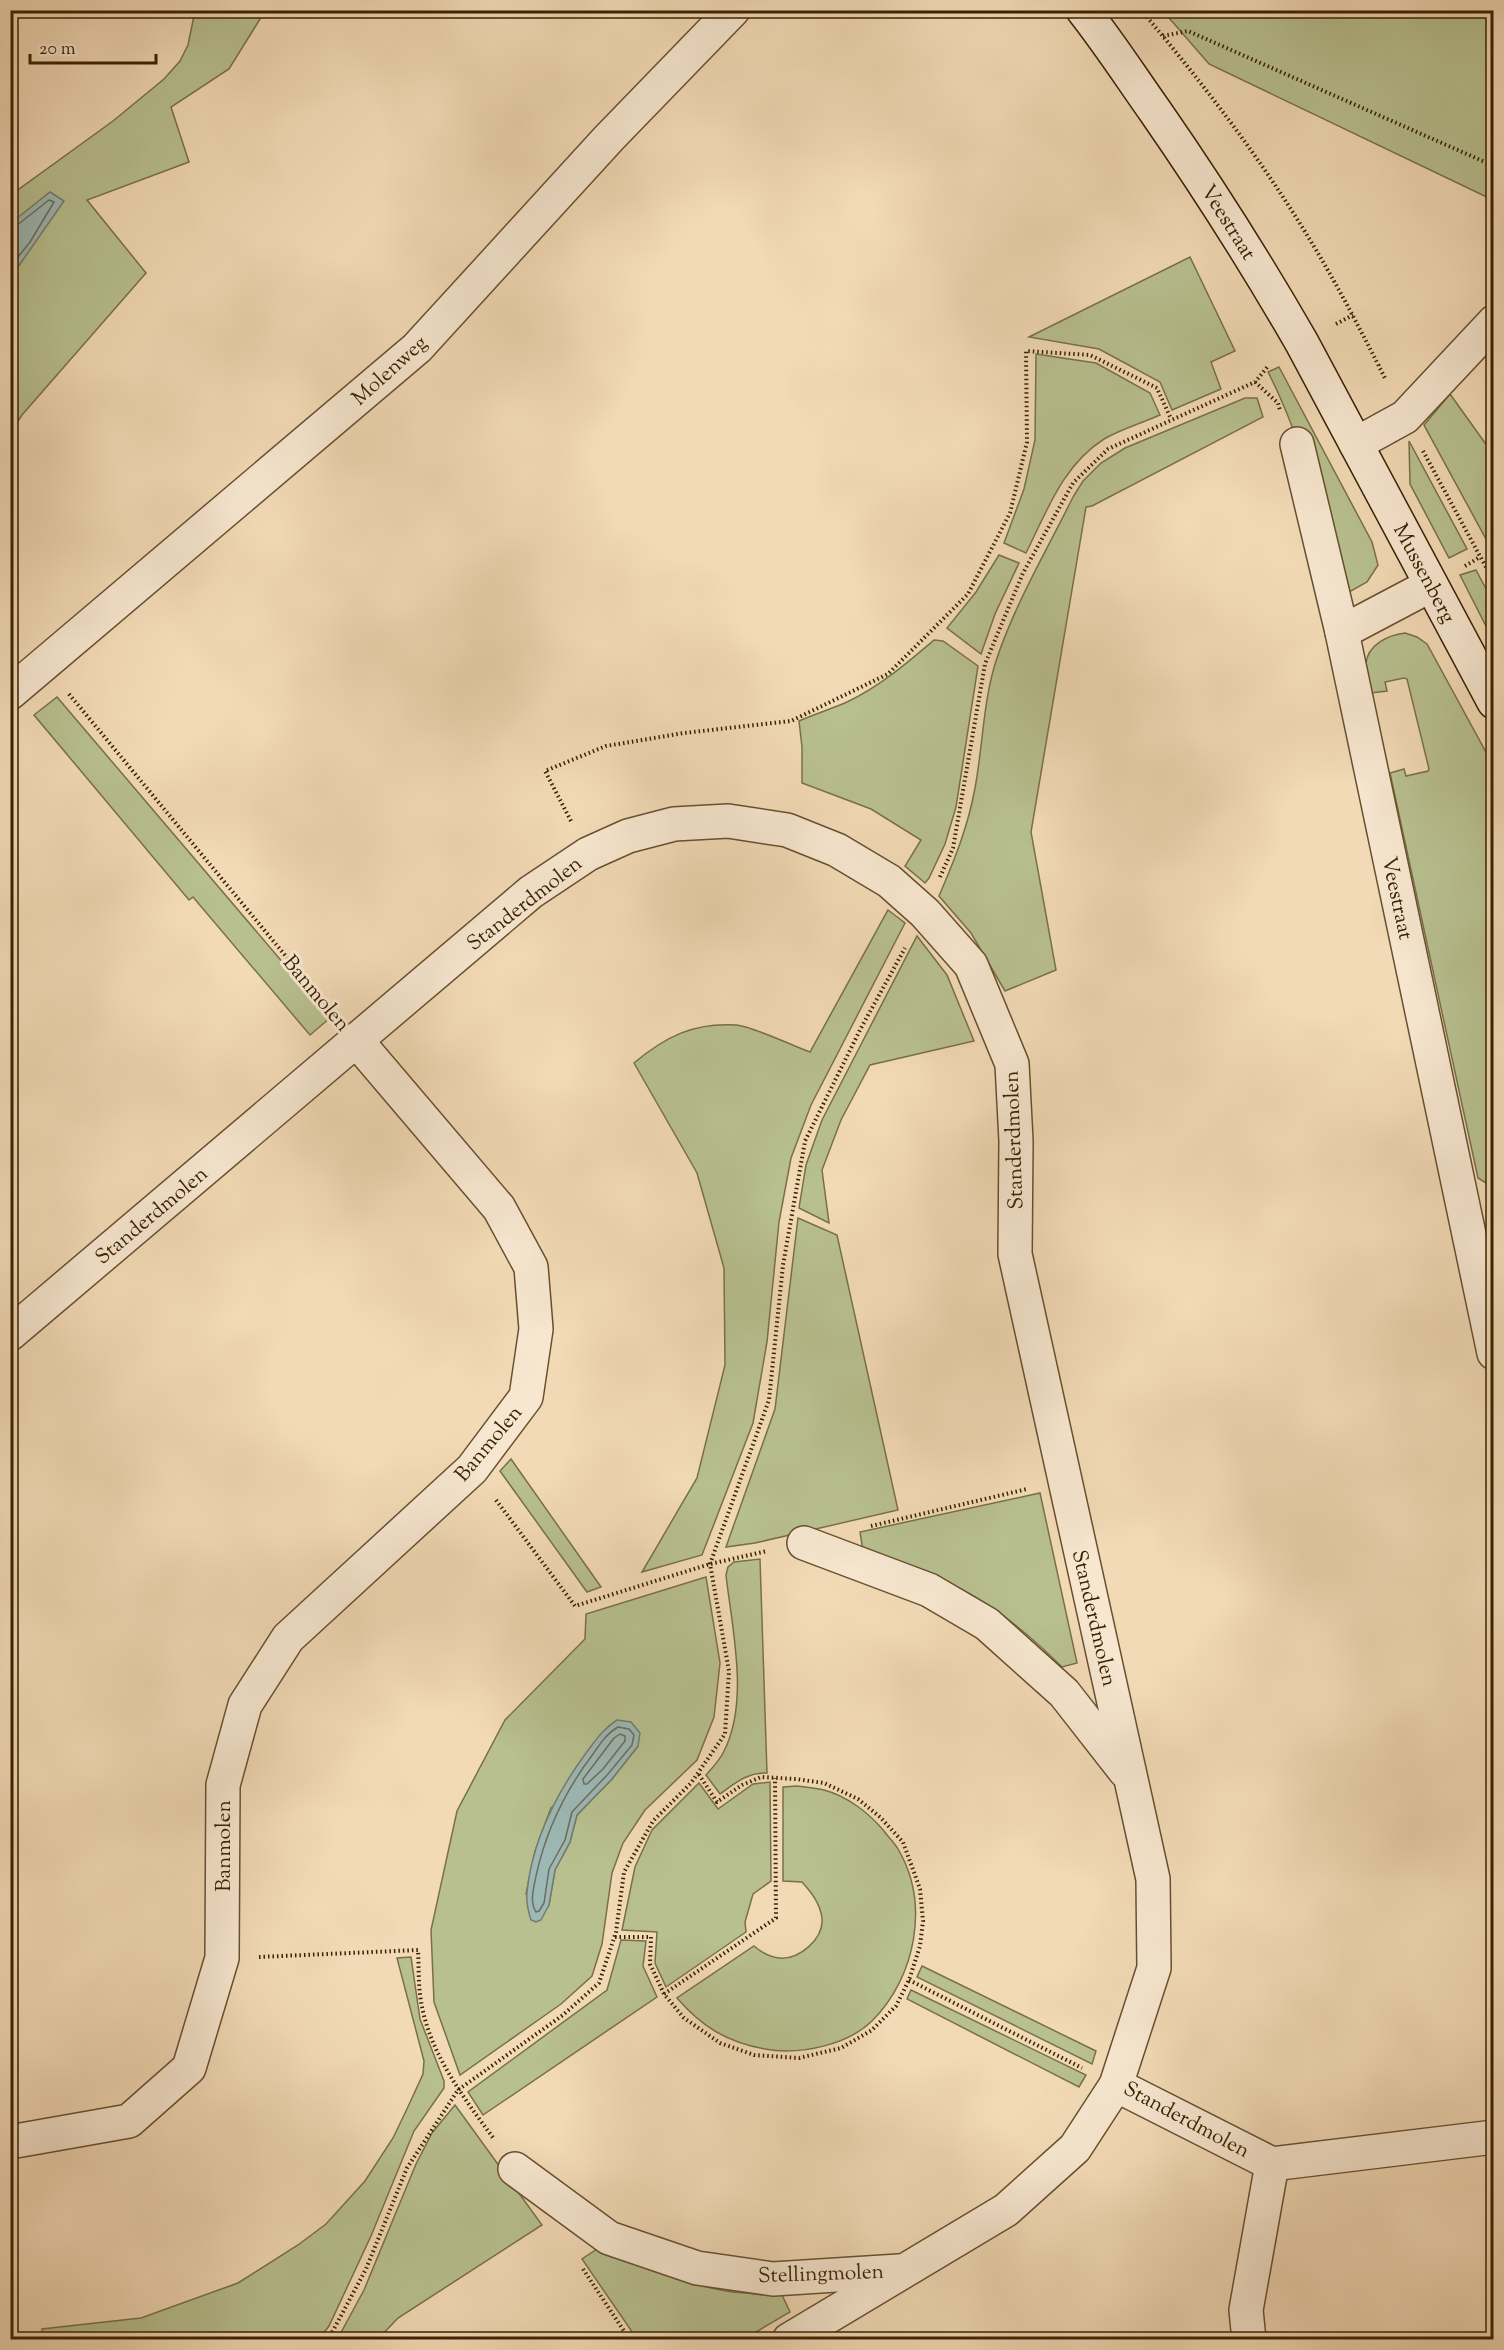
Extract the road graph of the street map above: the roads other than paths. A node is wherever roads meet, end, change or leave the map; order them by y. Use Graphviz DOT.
graph roads {
  1 [pos="733,10"];
  2 [pos="1083,10"];
  3 [pos="1494,322"];
  4 [pos="1298,444"];
  5 [pos="1356,444"];
  6 [pos="1431,585"];
  7 [pos="1342,632"];
  8 [pos="10,693"];
  9 [pos="1494,702"];
  10 [pos="356,1040"];
  11 [pos="10,1334"];
  12 [pos="1494,1353"];
  13 [pos="804,1543"];
  14 [pos="1131,1779"];
  15 [pos="1116,2085"];
  16 [pos="1494,2138"];
  17 [pos="10,2142"];
  18 [pos="1272,2164"];
  19 [pos="515,2169"];
  20 [pos="904,2271"];
  21 [pos="789,2340"];
  22 [pos="1249,2340"];
  1 -- 8 [label="street, Molenweg"];
  2 -- 5 [label="street, Veestraat"];
  3 -- 5 [label="street"];
  4 -- 7 [label="street, Veestraat"];
  5 -- 6 [label="street, Mussenberg"];
  6 -- 7 [label="street"];
  6 -- 9 [label="street, Mussenberg"];
  7 -- 12 [label="street, Veestraat"];
  10 -- 11 [label="street, Standerdmolen"];
  10 -- 14 [label="street, Standerdmolen"];
  10 -- 17 [label="street, Banmolen"];
  13 -- 14 [label="street, Standerdmolen"];
  14 -- 15 [label="street, Standerdmolen"];
  15 -- 18 [label="street, Standerdmolen"];
  15 -- 20 [label="street, Stellingmolen"];
  16 -- 18 [label="street, Standerdmolen"];
  18 -- 22 [label="street"];
  19 -- 20 [label="street, Stellingmolen"];
  20 -- 21 [label="street, Stellingmolen"];
}
